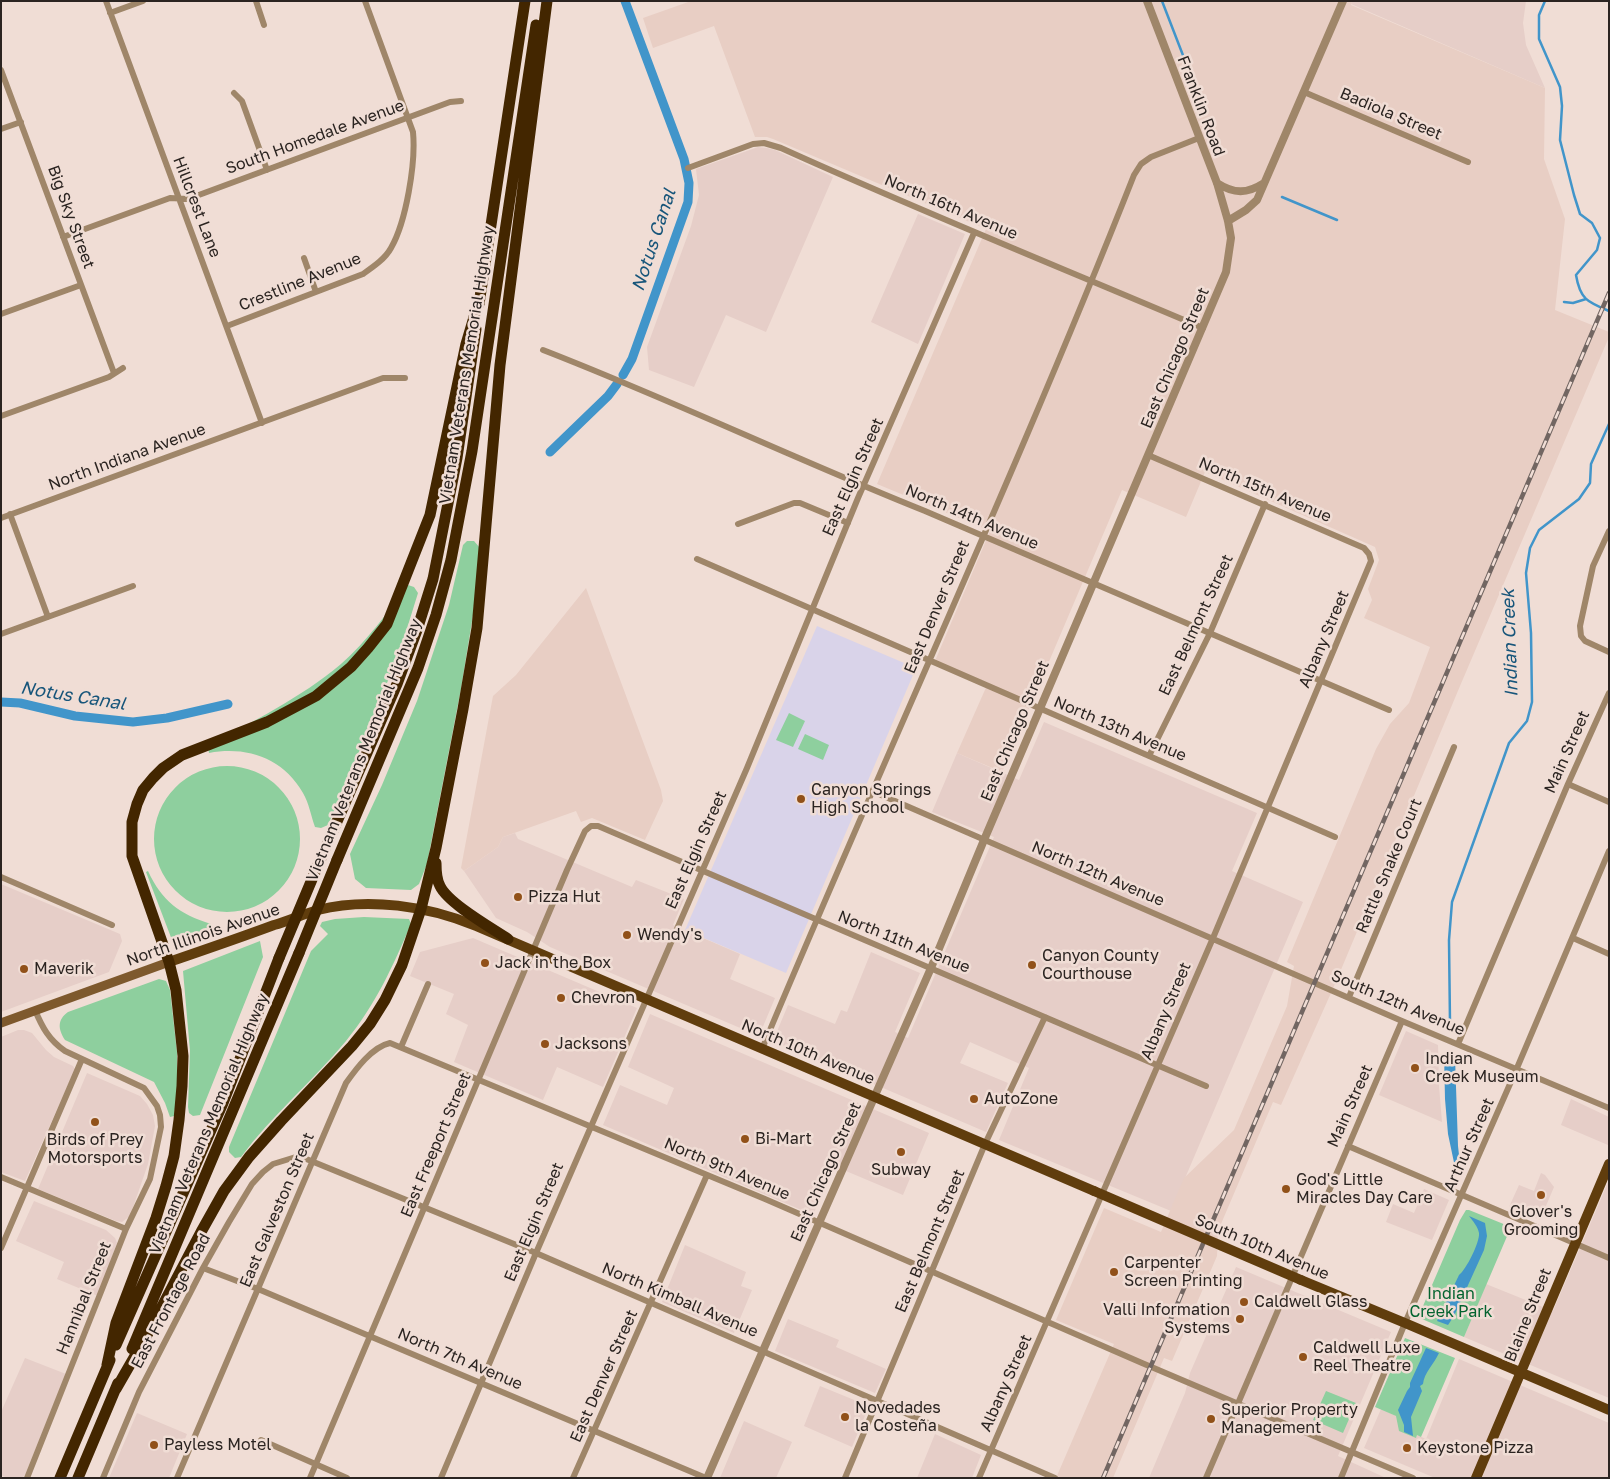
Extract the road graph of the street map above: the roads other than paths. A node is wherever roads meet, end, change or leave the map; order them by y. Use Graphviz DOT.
graph roads {
  1 [pos="106,1"];
  2 [pos="143,1"];
  3 [pos="256,1"];
  4 [pos="365,1"];
  5 [pos="525,1"];
  6 [pos="539,1"];
  7 [pos="546,1"];
  8 [pos="1147,1"];
  9 [pos="1343,1"];
  10 [pos="110,13"];
  11 [pos="264,25"];
  12 [pos="1,70"];
  13 [pos="234,92"];
  14 [pos="1304,92"];
  15 [pos="461,101"];
  16 [pos="408,117"];
  17 [pos="21,122"];
  18 [pos="1,129"];
  19 [pos="1199,138"];
  20 [pos="1468,162"];
  21 [pos="688,168"];
  22 [pos="267,170"];
  23 [pos="1265,182"];
  24 [pos="1217,184"];
  25 [pos="179,198"];
  26 [pos="1228,221"];
  27 [pos="974,233"];
  28 [pos="63,237"];
  29 [pos="304,258"];
  30 [pos="1092,280"];
  31 [pos="81,286"];
  32 [pos="316,292"];
  33 [pos="480,296"];
  34 [pos="1,314"];
  35 [pos="227,326"];
  36 [pos="1203,328"];
  37 [pos="543,350"];
  38 [pos="123,368"];
  39 [pos="114,373"];
  40 [pos="405,378"];
  41 [pos="1,416"];
  42 [pos="262,422"];
  43 [pos="1148,455"];
  44 [pos="864,486"];
  45 [pos="1265,504"];
  46 [pos="10,514"];
  47 [pos="1,518"];
  48 [pos="848,522"];
  49 [pos="738,524"];
  50 [pos="1609,531"];
  51 [pos="983,536"];
  52 [pos="1369,554"];
  53 [pos="696,559"];
  54 [pos="1093,584"];
  55 [pos="133,586"];
  56 [pos="812,610"];
  57 [pos="48,617"];
  58 [pos="1210,633"];
  59 [pos="1,634"];
  60 [pos="1609,652"];
  61 [pos="928,660"];
  62 [pos="1321,681"];
  63 [pos="1609,693"];
  64 [pos="1040,709"];
  65 [pos="1389,710"];
  66 [pos="1454,747"];
  67 [pos="1148,756"];
  68 [pos="1568,784"];
  69 [pos="872,791"];
  70 [pos="1609,802"];
  71 [pos="1268,808"];
  72 [pos="591,826"];
  73 [pos="1335,837"];
  74 [pos="984,840"];
  75 [pos="436,848"];
  76 [pos="1609,851"];
  77 [pos="701,870"];
  78 [pos="1,877"];
  79 [pos="421,909"];
  80 [pos="815,920"];
  81 [pos="112,925"];
  82 [pos="1213,938"];
  83 [pos="1572,938"];
  84 [pos="508,939"];
  85 [pos="533,950"];
  86 [pos="1609,954"];
  87 [pos="169,962"];
  88 [pos="931,968"];
  89 [pos="1314,982"];
  90 [pos="428,984"];
  91 [pos="1349,997"];
  92 [pos="646,999"];
  93 [pos="35,1010"];
  94 [pos="1045,1018"];
  95 [pos="1402,1021"];
  96 [pos="1,1023"];
  97 [pos="1458,1044"];
  98 [pos="401,1047"];
  99 [pos="762,1049"];
  100 [pos="82,1059"];
  101 [pos="1158,1065"];
  102 [pos="1517,1068"];
  103 [pos="478,1080"];
  104 [pos="1206,1086"];
  105 [pos="875,1097"];
  106 [pos="1609,1108"];
  107 [pos="590,1127"];
  108 [pos="985,1144"];
  109 [pos="1348,1146"];
  110 [pos="291,1157"];
  111 [pos="312,1161"];
  112 [pos="1609,1164"];
  113 [pos="707,1175"];
  114 [pos="1,1177"];
  115 [pos="27,1188"];
  116 [pos="1462,1196"];
  117 [pos="424,1208"];
  118 [pos="818,1223"];
  119 [pos="1180,1228"];
  120 [pos="126,1229"];
  121 [pos="1574,1243"];
  122 [pos="1,1248"];
  123 [pos="536,1253"];
  124 [pos="1609,1258"];
  125 [pos="203,1268"];
  126 [pos="932,1271"];
  127 [pos="258,1289"];
  128 [pos="652,1303"];
  129 [pos="1048,1321"];
  130 [pos="1406,1322"];
  131 [pos="369,1336"];
  132 [pos="763,1351"];
  133 [pos="107,1365"];
  134 [pos="1521,1373"];
  135 [pos="481,1383"];
  136 [pos="116,1389"];
  137 [pos="878,1400"];
  138 [pos="1239,1404"];
  139 [pos="1609,1410"];
  140 [pos="594,1430"];
  141 [pos="261,1440"];
  142 [pos="991,1450"];
  143 [pos="1352,1452"];
  144 [pos="315,1464"];
  145 [pos="27,1478"];
  146 [pos="60,1478"];
  147 [pos="78,1478"];
  148 [pos="103,1478"];
  149 [pos="177,1478"];
  150 [pos="310,1478"];
  151 [pos="347,1478"];
  152 [pos="441,1478"];
  153 [pos="573,1478"];
  154 [pos="707,1478"];
  155 [pos="845,1478"];
  156 [pos="979,1478"];
  157 [pos="1055,1478"];
  158 [pos="1206,1478"];
  159 [pos="1341,1478"];
  160 [pos="1413,1478"];
  161 [pos="1476,1478"];
  1 -- 10 [label="street, Hillcrest Lane"];
  2 -- 10 [label="street"];
  3 -- 11 [label="street"];
  4 -- 16 [label="street, Crestline Avenue"];
  5 -- 33 [label="highway, Vietnam Veterans Memorial Highway"];
  6 -- 136 [label="highway, Vietnam Veterans Memorial Highway, bridge"];
  7 -- 75 [label="highway"];
  8 -- 19 [label="street, Franklin Road"];
  9 -- 14 [label="street"];
  10 -- 25 [label="street, Hillcrest Lane"];
  12 -- 17 [label="street, Big Sky Street"];
  13 -- 22 [label="street"];
  14 -- 20 [label="street, Badiola Street"];
  14 -- 23 [label="street"];
  15 -- 16 [label="street, South Homedale Avenue"];
  16 -- 22 [label="street, South Homedale Avenue"];
  16 -- 32 [label="street, Crestline Avenue"];
  17 -- 18 [label="street"];
  17 -- 28 [label="street, Big Sky Street"];
  19 -- 24 [label="street, Franklin Road"];
  19 -- 30 [label="street, East Denver Street"];
  21 -- 27 [label="street, North 16th Avenue"];
  22 -- 25 [label="street, South Homedale Avenue"];
  23 -- 24 [label="street"];
  23 -- 26 [label="street"];
  24 -- 26 [label="street, Franklin Road"];
  25 -- 28 [label="street, South Homedale Avenue"];
  25 -- 35 [label="street, Hillcrest Lane"];
  26 -- 36 [label="street, East Chicago Street"];
  27 -- 30 [label="street, North 16th Avenue"];
  27 -- 44 [label="street, East Elgin Street"];
  28 -- 31 [label="street, Big Sky Street"];
  29 -- 32 [label="street"];
  30 -- 36 [label="street, North 16th Avenue"];
  30 -- 51 [label="street, East Denver Street"];
  31 -- 34 [label="street"];
  31 -- 39 [label="street, Big Sky Street"];
  32 -- 35 [label="street, Crestline Avenue"];
  33 -- 87 [label="highway"];
  33 -- 133 [label="highway, Vietnam Veterans Memorial Highway, bridge"];
  35 -- 42 [label="street, Hillcrest Lane"];
  36 -- 43 [label="street, East Chicago Street"];
  37 -- 44 [label="street, North 14th Avenue"];
  38 -- 39 [label="street"];
  39 -- 41 [label="street"];
  40 -- 42 [label="street, North Indiana Avenue"];
  42 -- 46 [label="street, North Indiana Avenue"];
  43 -- 45 [label="street, North 15th Avenue"];
  43 -- 54 [label="street, East Chicago Street"];
  44 -- 48 [label="street, East Elgin Street"];
  44 -- 51 [label="street, North 14th Avenue"];
  45 -- 52 [label="street, North 15th Avenue"];
  45 -- 58 [label="street, East Belmont Street"];
  46 -- 47 [label="street, North Indiana Avenue"];
  46 -- 57 [label="street"];
  48 -- 49 [label="street"];
  48 -- 56 [label="street, East Elgin Street"];
  50 -- 60 [label="street"];
  51 -- 54 [label="street, North 14th Avenue"];
  51 -- 61 [label="street, East Denver Street"];
  52 -- 62 [label="street, Albany Street"];
  53 -- 56 [label="street, North 13th Avenue"];
  54 -- 58 [label="street, North 14th Avenue"];
  54 -- 64 [label="street, East Chicago Street"];
  55 -- 57 [label="street"];
  56 -- 61 [label="street, North 13th Avenue"];
  56 -- 77 [label="street, East Elgin Street"];
  57 -- 59 [label="street"];
  58 -- 62 [label="street, North 14th Avenue"];
  58 -- 67 [label="street, East Belmont Street"];
  61 -- 64 [label="street, North 13th Avenue"];
  61 -- 69 [label="street, East Denver Street"];
  62 -- 65 [label="street, North 14th Avenue"];
  62 -- 71 [label="street, Albany Street"];
  63 -- 68 [label="street, Main Street"];
  64 -- 67 [label="street, North 13th Avenue"];
  64 -- 74 [label="street, East Chicago Street"];
  66 -- 91 [label="street, Rattle Snake Court"];
  67 -- 71 [label="street, North 13th Avenue"];
  68 -- 70 [label="street"];
  68 -- 97 [label="street, Main Street"];
  69 -- 74 [label="street, North 12th Avenue"];
  69 -- 80 [label="street, East Denver Street"];
  71 -- 73 [label="street, North 13th Avenue"];
  71 -- 82 [label="street, Albany Street"];
  72 -- 77 [label="street, North 11th Avenue"];
  72 -- 85 [label="street, East Freeport Street"];
  74 -- 82 [label="street, North 12th Avenue"];
  74 -- 88 [label="street, East Chicago Street"];
  75 -- 79 [label="highway"];
  75 -- 84 [label="highway"];
  76 -- 83 [label="street, Arthur Street"];
  77 -- 80 [label="street, North 11th Avenue"];
  77 -- 92 [label="street, East Elgin Street"];
  78 -- 81 [label="street"];
  79 -- 84 [label="main road, North 10th Avenue"];
  79 -- 87 [label="main road, North Illinois Avenue"];
  79 -- 136 [label="highway"];
  80 -- 88 [label="street, North 11th Avenue"];
  80 -- 99 [label="street, East Denver Street"];
  82 -- 89 [label="street, North 12th Avenue"];
  82 -- 101 [label="street, Albany Street"];
  83 -- 86 [label="street"];
  83 -- 102 [label="street, Arthur Street"];
  84 -- 85 [label="main road, North 10th Avenue"];
  85 -- 92 [label="main road, North 10th Avenue"];
  85 -- 103 [label="street, East Freeport Street"];
  87 -- 93 [label="main road, North Illinois Avenue"];
  87 -- 133 [label="highway"];
  88 -- 94 [label="street, North 11th Avenue"];
  88 -- 105 [label="street, East Chicago Street"];
  89 -- 91 [label="street, South 12th Avenue"];
  90 -- 98 [label="street"];
  91 -- 95 [label="street, South 12th Avenue"];
  92 -- 99 [label="main road, North 10th Avenue"];
  92 -- 107 [label="street, East Elgin Street"];
  93 -- 96 [label="main road, North Illinois Avenue"];
  93 -- 100 [label="street"];
  94 -- 101 [label="street, North 11th Avenue"];
  94 -- 108 [label="street, East Belmont Street"];
  95 -- 97 [label="street, South 12th Avenue"];
  95 -- 109 [label="street, Main Street"];
  97 -- 102 [label="street, South 12th Avenue"];
  98 -- 103 [label="street, North 9th Avenue"];
  98 -- 111 [label="street, East Galveston Street"];
  99 -- 105 [label="main road, North 10th Avenue"];
  100 -- 115 [label="street"];
  100 -- 120 [label="street, Hannibal Street"];
  101 -- 104 [label="street, North 11th Avenue"];
  101 -- 129 [label="street, Albany Street"];
  102 -- 106 [label="street, South 12th Avenue"];
  102 -- 116 [label="street, Arthur Street"];
  103 -- 107 [label="street, North 9th Avenue"];
  103 -- 117 [label="street, East Freeport Street"];
  105 -- 108 [label="main road, North 10th Avenue"];
  105 -- 118 [label="street, East Chicago Street"];
  107 -- 113 [label="street, North 9th Avenue"];
  107 -- 123 [label="street, East Elgin Street"];
  108 -- 119 [label="main road, North 10th Avenue, bridge"];
  108 -- 126 [label="street, East Belmont Street"];
  109 -- 116 [label="street"];
  109 -- 138 [label="street, Main Street"];
  110 -- 111 [label="street, North Kimball Avenue"];
  110 -- 125 [label="street, East Frontage Road"];
  111 -- 117 [label="street, North Kimball Avenue"];
  111 -- 127 [label="street, East Galveston Street"];
  112 -- 121 [label="main road, Blaine Street"];
  113 -- 118 [label="street, North 9th Avenue"];
  113 -- 128 [label="street, East Denver Street"];
  114 -- 115 [label="street"];
  115 -- 120 [label="street"];
  115 -- 122 [label="street"];
  116 -- 121 [label="street"];
  116 -- 130 [label="street, Arthur Street"];
  117 -- 123 [label="street, North Kimball Avenue"];
  117 -- 131 [label="street, East Freeport Street"];
  118 -- 126 [label="street, North 9th Avenue"];
  118 -- 132 [label="street, East Chicago Street"];
  119 -- 130 [label="main road, South 10th Avenue, bridge"];
  120 -- 145 [label="street, Hannibal Street"];
  121 -- 124 [label="street"];
  121 -- 134 [label="main road, Blaine Street"];
  123 -- 128 [label="street, North Kimball Avenue"];
  123 -- 135 [label="street, East Elgin Street"];
  125 -- 127 [label="street, North 7th Avenue"];
  125 -- 148 [label="street, East Frontage Road"];
  126 -- 129 [label="street, North 9th Avenue"];
  126 -- 137 [label="street, East Belmont Street"];
  127 -- 131 [label="street, North 7th Avenue"];
  127 -- 149 [label="street, East Galveston Street"];
  128 -- 132 [label="street, North Kimball Avenue"];
  128 -- 140 [label="street, East Denver Street"];
  129 -- 138 [label="street, North 9th Avenue"];
  129 -- 142 [label="street, Albany Street"];
  130 -- 134 [label="main road, South 10th Avenue"];
  130 -- 143 [label="street, Arthur Street"];
  131 -- 135 [label="street, North 7th Avenue"];
  131 -- 144 [label="street, East Freeport Street"];
  132 -- 137 [label="street, North Kimball Avenue"];
  132 -- 154 [label="street, East Chicago Street"];
  133 -- 146 [label="highway, Vietnam Veterans Memorial Highway"];
  134 -- 139 [label="main road, South 10th Avenue"];
  134 -- 161 [label="main road, Blaine Street"];
  135 -- 140 [label="street, North 7th Avenue"];
  135 -- 152 [label="street, East Elgin Street"];
  136 -- 147 [label="highway"];
  137 -- 142 [label="street, North Kimball Avenue"];
  137 -- 155 [label="street, East Belmont Street"];
  138 -- 143 [label="street, North 9th Avenue"];
  138 -- 158 [label="street, Main Street"];
  140 -- 153 [label="street, East Denver Street"];
  140 -- 154 [label="street, North 7th Avenue"];
  141 -- 144 [label="street"];
  142 -- 156 [label="street, Albany Street"];
  142 -- 157 [label="street, North Kimball Avenue"];
  143 -- 159 [label="street, Arthur Street"];
  143 -- 160 [label="street, North 9th Avenue"];
  144 -- 150 [label="street, East Freeport Street"];
  144 -- 151 [label="street"];
}
